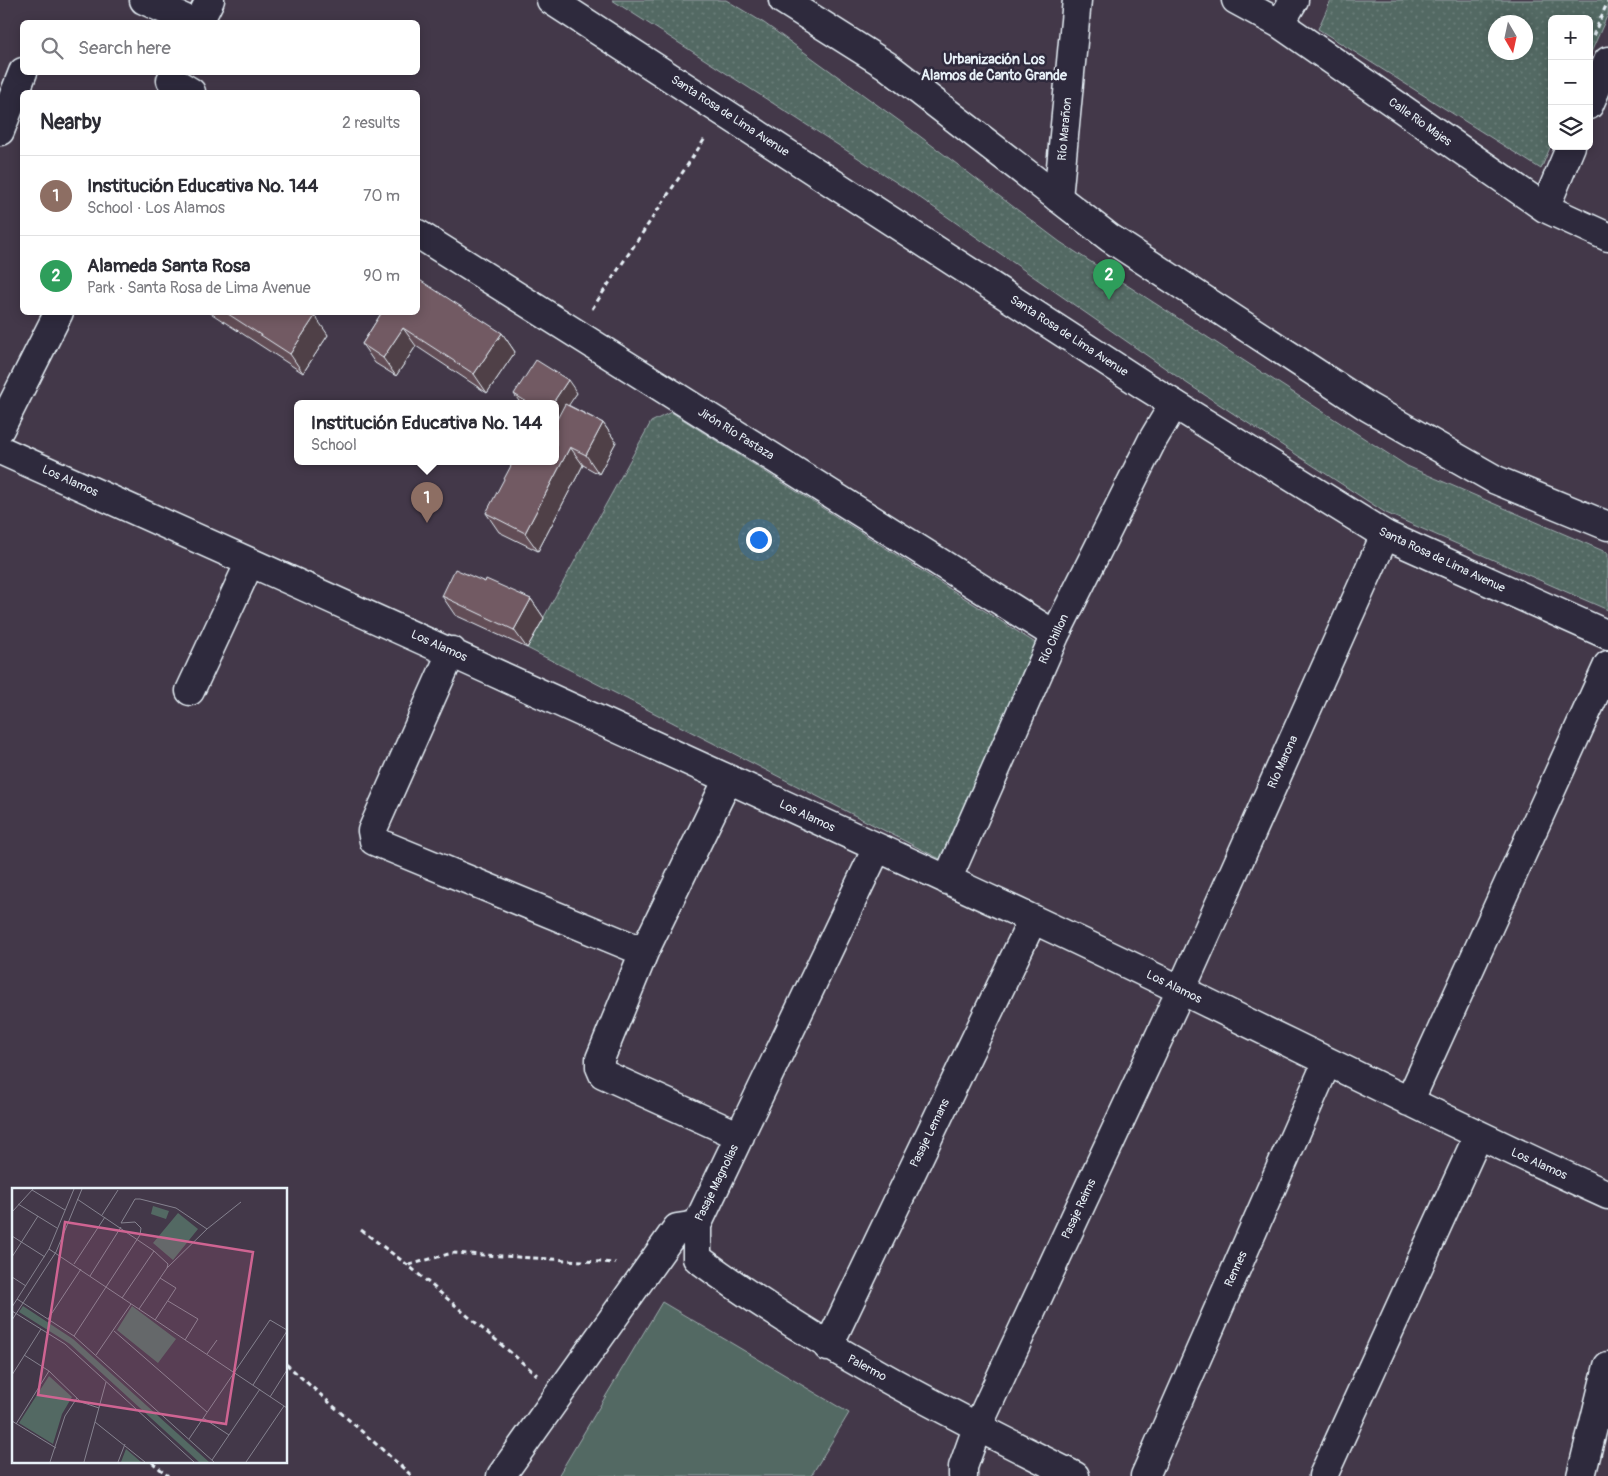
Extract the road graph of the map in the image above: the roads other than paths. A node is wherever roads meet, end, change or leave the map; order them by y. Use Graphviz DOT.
graph roads {
  1 [pos="144,0"];
  2 [pos="210,0"];
  3 [pos="551,0"];
  4 [pos="783,0"];
  5 [pos="1077,0"];
  6 [pos="1236,0"];
  7 [pos="1294,0"];
  8 [pos="188,20"];
  9 [pos="200,20"];
  10 [pos="1280,24"];
  11 [pos="1608,61"];
  12 [pos="22,75"];
  13 [pos="1593,96"];
  14 [pos="0,131"];
  15 [pos="1569,150"];
  16 [pos="1058,198"];
  17 [pos="1545,208"];
  18 [pos="420,235"];
  19 [pos="1608,237"];
  20 [pos="58,315"];
  21 [pos="1174,404"];
  22 [pos="0,430"];
  23 [pos="0,450"];
  24 [pos="1608,526"];
  25 [pos="1385,535"];
  26 [pos="250,562"];
  27 [pos="1055,635"];
  28 [pos="1608,636"];
  29 [pos="452,651"];
  30 [pos="1608,665"];
  31 [pos="190,691"];
  32 [pos="728,779"];
  33 [pos="877,848"];
  34 [pos="947,880"];
  35 [pos="1033,919"];
  36 [pos="644,952"];
  37 [pos="1181,990"];
  38 [pos="1327,1062"];
  39 [pos="1409,1102"];
  40 [pos="740,1136"];
  41 [pos="1478,1136"];
  42 [pos="1608,1195"];
  43 [pos="697,1225"];
  44 [pos="828,1347"];
  45 [pos="1608,1366"];
  46 [pos="977,1428"];
  47 [pos="501,1476"];
  48 [pos="963,1476"];
  49 [pos="1075,1476"];
  50 [pos="1145,1476"];
  51 [pos="1323,1476"];
  52 [pos="1581,1476"];
  1 -- 8 [label="street"];
  2 -- 9 [label="street"];
  3 -- 21 [label="street, Santa Rosa de Lima Avenue"];
  4 -- 16 [label="street"];
  5 -- 16 [label="street, Río Marañon"];
  6 -- 10 [label="street, Calle Rio Majes"];
  7 -- 10 [label="street"];
  10 -- 17 [label="street, Calle Rio Majes"];
  11 -- 13 [label="street"];
  12 -- 14 [label="street"];
  15 -- 17 [label="street"];
  16 -- 24 [label="street"];
  17 -- 19 [label="street, Calle Rio Majes"];
  18 -- 27 [label="street, Jirón Río Pastaza"];
  20 -- 22 [label="street"];
  21 -- 25 [label="street, Santa Rosa de Lima Avenue"];
  21 -- 27 [label="street, Río Chillon"];
  23 -- 26 [label="street, Los Alamos"];
  25 -- 28 [label="street, Santa Rosa de Lima Avenue"];
  25 -- 37 [label="street, Río Marona"];
  26 -- 29 [label="street, Los Alamos"];
  26 -- 31 [label="street"];
  27 -- 34 [label="street, Río Chillon"];
  29 -- 32 [label="street, Los Alamos"];
  29 -- 36 [label="street"];
  30 -- 39 [label="street"];
  32 -- 33 [label="street, Los Alamos"];
  32 -- 36 [label="street"];
  33 -- 34 [label="street, Los Alamos"];
  33 -- 40 [label="street, Pasaje Magnolias"];
  34 -- 35 [label="street, Los Alamos"];
  35 -- 37 [label="street, Los Alamos"];
  35 -- 44 [label="street, Pasaje Lemans"];
  36 -- 40 [label="street"];
  37 -- 38 [label="street, Los Alamos"];
  37 -- 46 [label="street, Pasaje Reims"];
  38 -- 39 [label="street, Los Alamos"];
  38 -- 50 [label="street, Rennes"];
  39 -- 41 [label="street, Los Alamos"];
  40 -- 43 [label="street, Pasaje Magnolias"];
  41 -- 42 [label="street, Los Alamos"];
  41 -- 51 [label="street"];
  43 -- 44 [label="street, Palermo"];
  43 -- 47 [label="street, Pasaje Magnolias"];
  44 -- 46 [label="street, Palermo"];
  45 -- 52 [label="street"];
  46 -- 48 [label="street, Pasaje Reims"];
  46 -- 49 [label="street, Palermo"];
}
